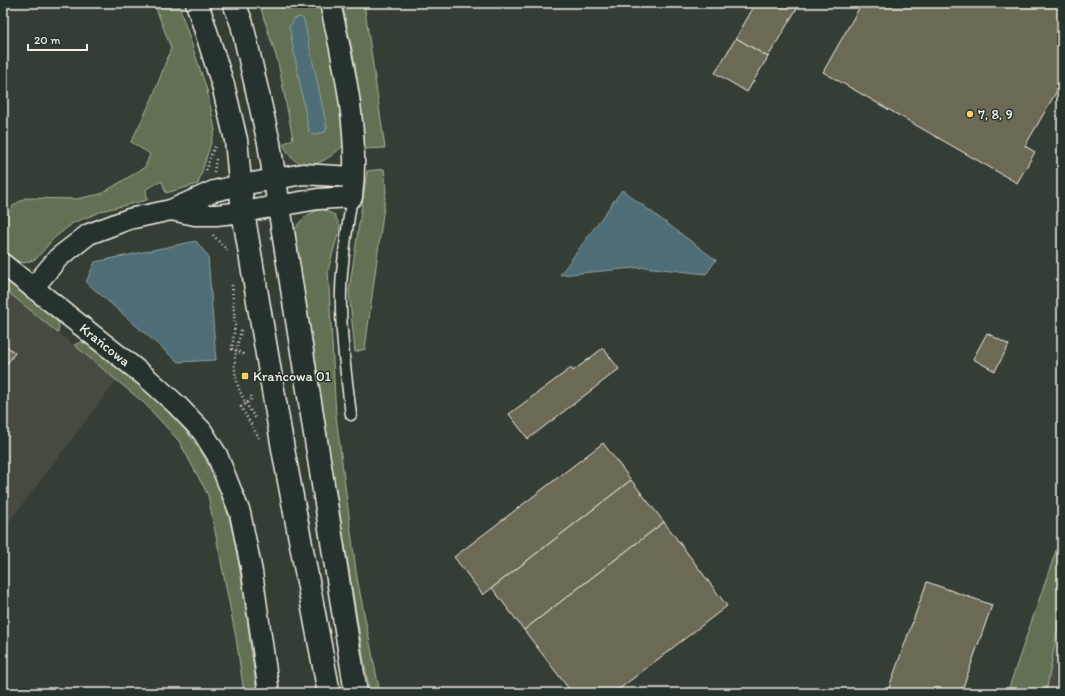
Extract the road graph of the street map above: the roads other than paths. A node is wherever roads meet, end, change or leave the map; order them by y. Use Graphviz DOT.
graph roads {
  1 [pos="197,3"];
  2 [pos="234,3"];
  3 [pos="330,3"];
  4 [pos="353,177"];
  5 [pos="275,179"];
  6 [pos="241,185"];
  7 [pos="352,197"];
  8 [pos="280,207"];
  9 [pos="171,210"];
  10 [pos="243,212"];
  11 [pos="3,264"];
  12 [pos="33,288"];
  13 [pos="351,415"];
  14 [pos="269,693"];
  15 [pos="329,693"];
  16 [pos="356,693"];
  1 -- 6 [label="street"];
  2 -- 5 [label="street"];
  3 -- 4 [label="street"];
  4 -- 5 [label="street"];
  4 -- 7 [label="street"];
  5 -- 6 [label="street"];
  5 -- 8 [label="street"];
  6 -- 9 [label="street"];
  6 -- 10 [label="street"];
  7 -- 8 [label="street"];
  7 -- 13 [label="lane"];
  8 -- 10 [label="street"];
  8 -- 16 [label="street"];
  9 -- 10 [label="street"];
  9 -- 12 [label="street"];
  10 -- 15 [label="street"];
  11 -- 12 [label="street, Krańcowa"];
  12 -- 14 [label="street, Krańcowa"];
}
